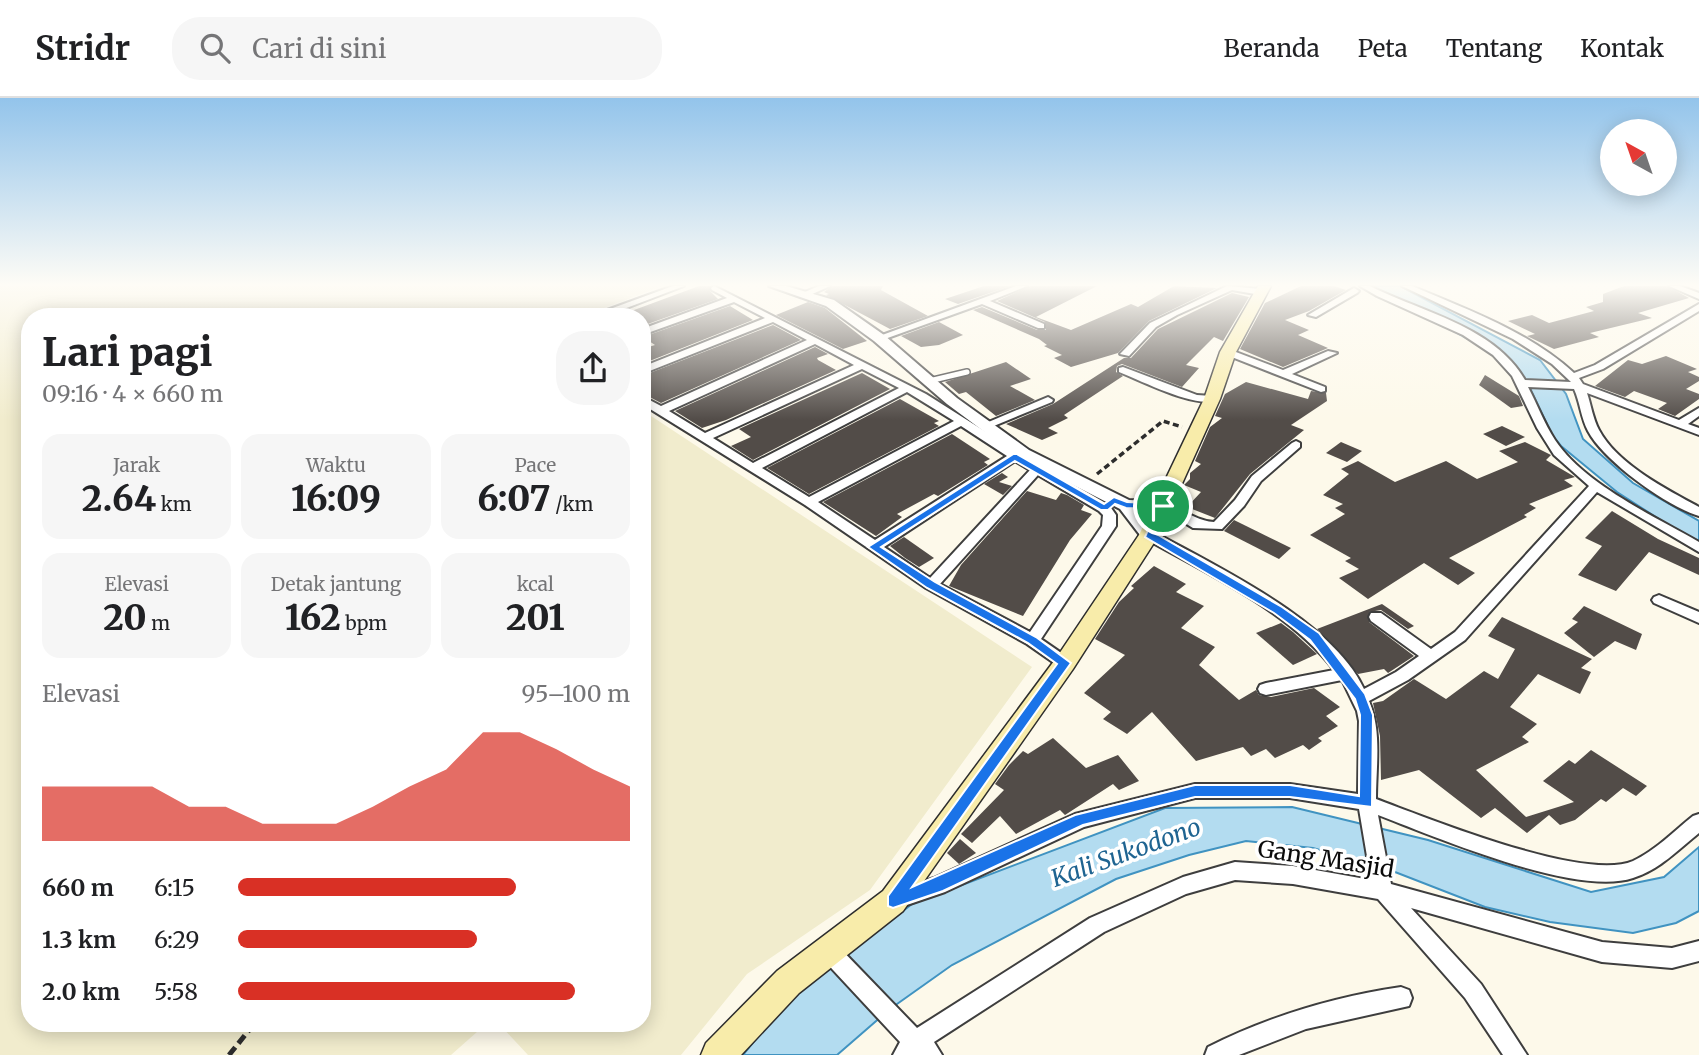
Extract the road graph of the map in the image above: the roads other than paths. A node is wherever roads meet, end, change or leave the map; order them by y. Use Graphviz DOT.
graph roads {
  1 [pos="743,331"];
  2 [pos="798,331"];
  3 [pos="869,331"];
  4 [pos="900,331"];
  5 [pos="1148,331"];
  6 [pos="1240,331"];
  7 [pos="1454,331"];
  8 [pos="1497,331"];
  9 [pos="1660,331"];
  10 [pos="879,338"];
  11 [pos="815,340"];
  12 [pos="1228,352"];
  13 [pos="1332,352"];
  14 [pos="1125,354"];
  15 [pos="862,365"];
  16 [pos="651,367"];
  17 [pos="1123,370"];
  18 [pos="967,372"];
  19 [pos="1283,374"];
  20 [pos="929,381"];
  21 [pos="1575,382"];
  22 [pos="1523,383"];
  23 [pos="907,388"];
  24 [pos="1321,389"];
  25 [pos="1048,400"];
  26 [pos="1212,400"];
  27 [pos="651,404"];
  28 [pos="661,410"];
  29 [pos="1699,411"];
  30 [pos="961,422"];
  31 [pos="1681,424"];
  32 [pos="985,426"];
  33 [pos="1699,432"];
  34 [pos="705,437"];
  35 [pos="1296,445"];
  36 [pos="1015,456"];
  37 [pos="752,468"];
  38 [pos="1037,469"];
  39 [pos="1597,485"];
  40 [pos="809,502"];
  41 [pos="1115,504"];
  42 [pos="1163,506"];
  43 [pos="1699,512"];
  44 [pos="1149,534"];
  45 [pos="874,547"];
  46 [pos="1699,548"];
  47 [pos="931,585"];
  48 [pos="1659,600"];
  49 [pos="1376,617"];
  50 [pos="1699,618"];
  51 [pos="1032,640"];
  52 [pos="1430,656"];
  53 [pos="1065,663"];
  54 [pos="1344,674"];
  55 [pos="1266,690"];
  56 [pos="1361,698"];
  57 [pos="1368,808"];
  58 [pos="1699,822"];
  59 [pos="1381,882"];
  60 [pos="893,901"];
  61 [pos="1699,951"];
  62 [pos="830,952"];
  63 [pos="1401,999"];
  64 [pos="917,1050"];
  65 [pos="718,1055"];
  66 [pos="1216,1055"];
  67 [pos="1516,1055"];
  1 -- 16 [label="street"];
  2 -- 11 [label="street"];
  3 -- 10 [label="street"];
  4 -- 10 [label="street"];
  5 -- 14 [label="street"];
  6 -- 12 [label="main road"];
  7 -- 22 [label="street"];
  8 -- 21 [label="street"];
  9 -- 21 [label="street"];
  10 -- 20 [label="street"];
  11 -- 15 [label="street"];
  11 -- 28 [label="street"];
  12 -- 19 [label="street"];
  12 -- 26 [label="main road"];
  13 -- 19 [label="street"];
  15 -- 23 [label="street"];
  15 -- 34 [label="street"];
  17 -- 26 [label="street"];
  18 -- 20 [label="lane"];
  19 -- 24 [label="street"];
  20 -- 32 [label="street"];
  21 -- 22 [label="street"];
  21 -- 31 [label="street"];
  21 -- 43 [label="street"];
  22 -- 39 [label="street"];
  23 -- 30 [label="street"];
  23 -- 37 [label="street"];
  25 -- 32 [label="street"];
  26 -- 42 [label="main road"];
  27 -- 28 [label="street"];
  28 -- 34 [label="street"];
  29 -- 31 [label="street"];
  30 -- 36 [label="street"];
  30 -- 40 [label="street"];
  31 -- 33 [label="street"];
  32 -- 41 [label="street"];
  34 -- 37 [label="street"];
  35 -- 42 [label="street"];
  36 -- 38 [label="street"];
  36 -- 45 [label="street"];
  37 -- 40 [label="street"];
  38 -- 41 [label="street"];
  38 -- 47 [label="street"];
  39 -- 46 [label="street"];
  39 -- 52 [label="street"];
  40 -- 45 [label="street"];
  41 -- 42 [label="street"];
  41 -- 44 [label="street"];
  41 -- 51 [label="street"];
  42 -- 44 [label="main road"];
  44 -- 53 [label="main road"];
  44 -- 54 [label="street"];
  45 -- 47 [label="street"];
  47 -- 51 [label="street"];
  48 -- 50 [label="street"];
  49 -- 52 [label="street"];
  51 -- 53 [label="street"];
  52 -- 56 [label="street"];
  53 -- 60 [label="main road"];
  54 -- 55 [label="street"];
  54 -- 56 [label="street"];
  56 -- 57 [label="street"];
  57 -- 58 [label="street"];
  57 -- 59 [label="street"];
  57 -- 60 [label="street"];
  59 -- 61 [label="street, Gang Masjid"];
  59 -- 64 [label="street, Gang Masjid"];
  59 -- 67 [label="street"];
  60 -- 62 [label="main road"];
  62 -- 64 [label="street"];
  62 -- 65 [label="main road"];
  63 -- 66 [label="street"];
}
